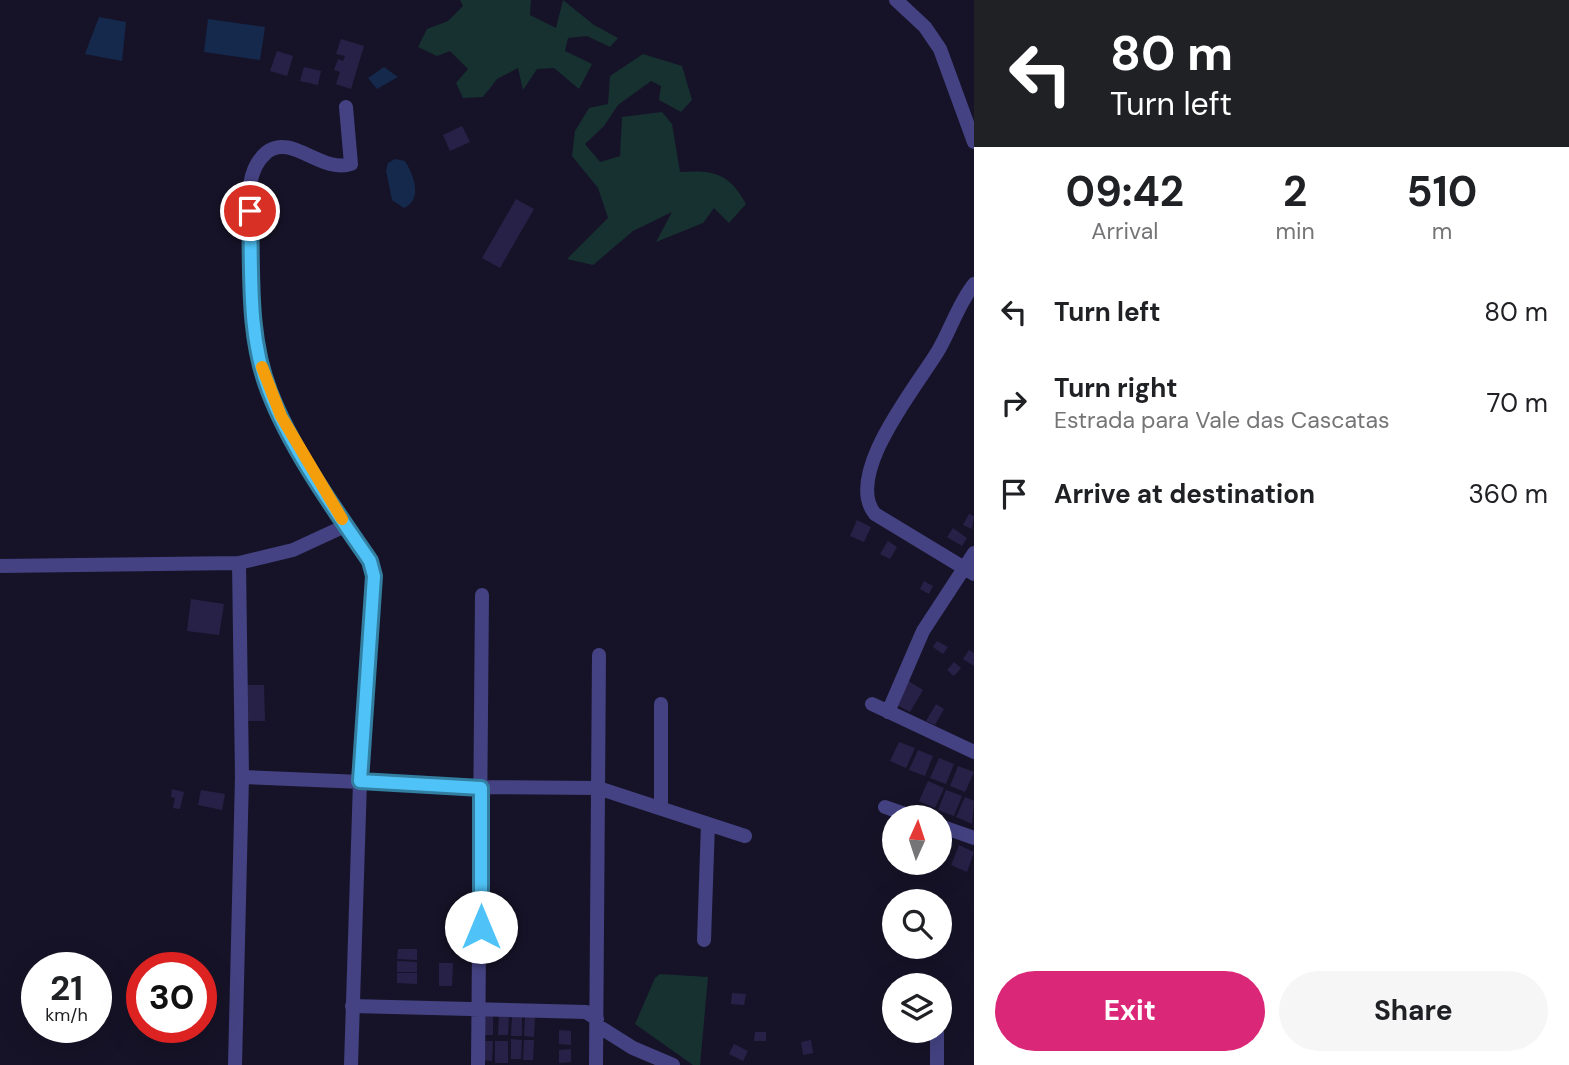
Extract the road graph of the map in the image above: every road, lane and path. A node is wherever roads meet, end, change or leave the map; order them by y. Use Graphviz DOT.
graph roads {
  1 [pos="896,0"];
  2 [pos="346,107"];
  3 [pos="974,142"];
  4 [pos="974,284"];
  5 [pos="345,526"];
  6 [pos="974,553"];
  7 [pos="239,563"];
  8 [pos="0,566"];
  9 [pos="970,571"];
  10 [pos="482,595"];
  11 [pos="599,654"];
  12 [pos="661,704"];
  13 [pos="872,704"];
  14 [pos="888,712"];
  15 [pos="974,752"];
  16 [pos="242,777"];
  17 [pos="360,781"];
  18 [pos="481,788"];
  19 [pos="598,788"];
  20 [pos="660,808"];
  21 [pos="708,824"];
  22 [pos="952,830"];
  23 [pos="745,836"];
  24 [pos="974,838"];
  25 [pos="704,940"];
  26 [pos="352,1006"];
  27 [pos="481,1011"];
  28 [pos="597,1022"];
  29 [pos="937,1043"];
  30 [pos="235,1065"];
  31 [pos="351,1065"];
  32 [pos="478,1065"];
  33 [pos="596,1065"];
  34 [pos="673,1065"];
  35 [pos="937,1065"];
  1 -- 3 [label="street"];
  2 -- 5 [label="street"];
  4 -- 9 [label="street"];
  5 -- 7 [label="street"];
  5 -- 17 [label="street"];
  6 -- 9 [label="street"];
  7 -- 8 [label="street"];
  7 -- 16 [label="street"];
  9 -- 14 [label="street"];
  10 -- 18 [label="street"];
  11 -- 19 [label="street"];
  12 -- 20 [label="street"];
  13 -- 14 [label="street"];
  14 -- 15 [label="street"];
  16 -- 17 [label="street"];
  16 -- 30 [label="street"];
  17 -- 18 [label="street"];
  17 -- 26 [label="street"];
  18 -- 19 [label="street"];
  18 -- 27 [label="street"];
  19 -- 20 [label="street"];
  19 -- 28 [label="street"];
  20 -- 21 [label="street"];
  21 -- 23 [label="street"];
  21 -- 25 [label="street"];
  22 -- 24 [label="street"];
  26 -- 27 [label="street"];
  26 -- 31 [label="street"];
  27 -- 28 [label="street"];
  27 -- 32 [label="street"];
  28 -- 33 [label="street"];
  28 -- 34 [label="street"];
  29 -- 35 [label="street"];
}
